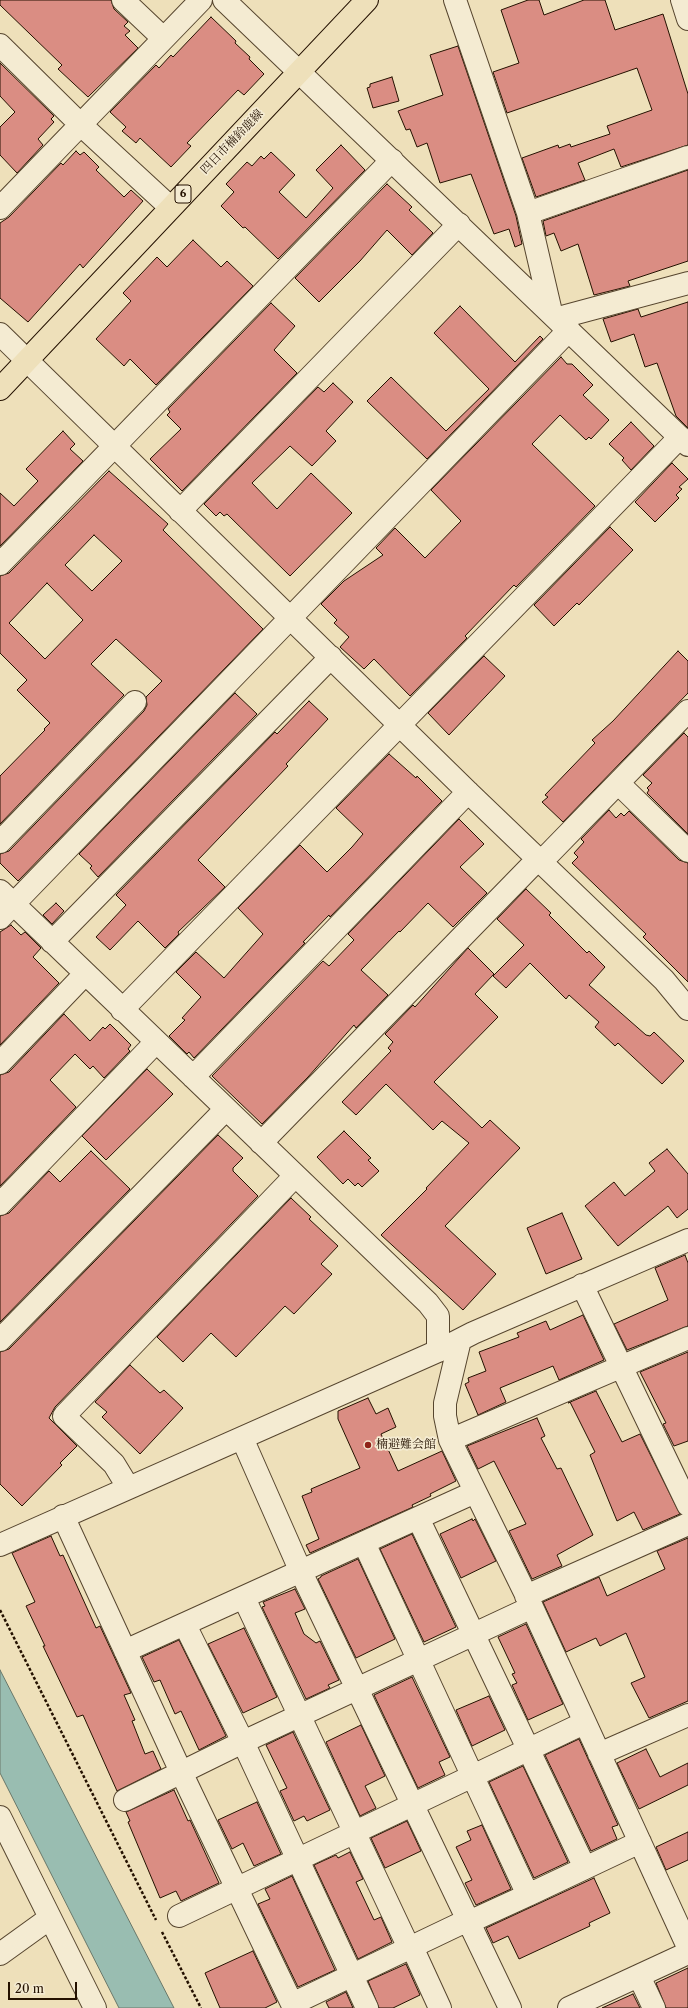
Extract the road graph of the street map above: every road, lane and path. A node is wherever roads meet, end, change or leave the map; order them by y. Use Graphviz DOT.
graph roads {
  1 [pos="123,0"];
  2 [pos="201,0"];
  3 [pos="224,0"];
  4 [pos="367,0"];
  5 [pos="455,0"];
  6 [pos="163,38"];
  7 [pos="0,44"];
  8 [pos="300,72"];
  9 [pos="80,124"];
  10 [pos="688,157"];
  11 [pos="392,160"];
  12 [pos="3,199"];
  13 [pos="170,207"];
  14 [pos="528,213"];
  15 [pos="459,224"];
  16 [pos="688,283"];
  17 [pos="559,320"];
  18 [pos="0,334"];
  19 [pos="26,360"];
  20 [pos="0,389"];
  21 [pos="684,441"];
  22 [pos="114,446"];
  23 [pos="180,511"];
  24 [pos="0,564"];
  25 [pos="292,618"];
  26 [pos="331,656"];
  27 [pos="136,702"];
  28 [pos="688,711"];
  29 [pos="399,725"];
  30 [pos="618,783"];
  31 [pos="468,792"];
  32 [pos="0,842"];
  33 [pos="688,851"];
  34 [pos="540,861"];
  35 [pos="4,904"];
  36 [pos="52,942"];
  37 [pos="85,974"];
  38 [pos="688,1009"];
  39 [pos="122,1010"];
  40 [pos="156,1042"];
  41 [pos="0,1063"];
  42 [pos="193,1077"];
  43 [pos="226,1109"];
  44 [pos="261,1143"];
  45 [pos="295,1176"];
  46 [pos="0,1204"];
  47 [pos="688,1240"];
  48 [pos="582,1285"];
  49 [pos="688,1338"];
  50 [pos="0,1340"];
  51 [pos="460,1340"];
  52 [pos="438,1351"];
  53 [pos="621,1367"];
  54 [pos="242,1438"];
  55 [pos="450,1440"];
  56 [pos="128,1487"];
  57 [pos="475,1492"];
  58 [pos="688,1505"];
  59 [pos="63,1516"];
  60 [pos="418,1518"];
  61 [pos="688,1524"];
  62 [pos="2,1540"];
  63 [pos="364,1543"];
  64 [pos="301,1572"];
  65 [pos="244,1598"];
  66 [pos="529,1602"];
  67 [pos="0,1610"];
  68 [pos="185,1625"];
  69 [pos="474,1635"];
  70 [pos="125,1651"];
  71 [pos="420,1660"];
  72 [pos="358,1688"];
  73 [pos="688,1715"];
  74 [pos="300,1716"];
  75 [pos="584,1723"];
  76 [pos="243,1742"];
  77 [pos="528,1749"];
  78 [pos="599,1754"];
  79 [pos="181,1772"];
  80 [pos="472,1776"];
  81 [pos="125,1800"];
  82 [pos="413,1804"];
  83 [pos="0,1817"];
  84 [pos="355,1832"];
  85 [pos="640,1842"];
  86 [pos="298,1860"];
  87 [pos="585,1868"];
  88 [pos="237,1889"];
  89 [pos="528,1895"];
  90 [pos="180,1916"];
  91 [pos="50,1918"];
  92 [pos="469,1921"];
  93 [pos="158,1924"];
  94 [pos="161,1931"];
  95 [pos="688,1947"];
  96 [pos="410,1948"];
  97 [pos="688,1953"];
  98 [pos="0,1954"];
  99 [pos="352,1976"];
  100 [pos="639,1976"];
  101 [pos="293,2006"];
  102 [pos="578,2006"];
  103 [pos="95,2008"];
  104 [pos="201,2008"];
  105 [pos="367,2008"];
  106 [pos="440,2008"];
  107 [pos="510,2008"];
  108 [pos="654,2008"];
  1 -- 6 [label="street"];
  2 -- 6 [label="street"];
  3 -- 8 [label="street"];
  4 -- 8 [label="main road, 四日市楠鈴鹿線 / 6"];
  5 -- 14 [label="street"];
  6 -- 9 [label="street"];
  7 -- 9 [label="street"];
  8 -- 11 [label="street"];
  8 -- 13 [label="main road, 四日市楠鈴鹿線 / 6"];
  9 -- 12 [label="street"];
  9 -- 13 [label="street"];
  10 -- 14 [label="street"];
  11 -- 15 [label="street"];
  11 -- 22 [label="street"];
  13 -- 19 [label="main road, 四日市楠鈴鹿線 / 6"];
  14 -- 17 [label="street"];
  15 -- 17 [label="street"];
  15 -- 23 [label="street"];
  16 -- 17 [label="street"];
  17 -- 21 [label="street"];
  17 -- 25 [label="street"];
  18 -- 19 [label="street"];
  19 -- 20 [label="main road, 四日市楠鈴鹿線 / 6"];
  19 -- 22 [label="street"];
  21 -- 29 [label="street"];
  22 -- 23 [label="street"];
  22 -- 24 [label="street"];
  23 -- 25 [label="street"];
  25 -- 26 [label="street"];
  25 -- 35 [label="street"];
  26 -- 29 [label="street"];
  26 -- 36 [label="street"];
  27 -- 32 [label="street"];
  28 -- 30 [label="street"];
  29 -- 31 [label="street"];
  29 -- 39 [label="street"];
  30 -- 33 [label="street"];
  30 -- 34 [label="street"];
  31 -- 34 [label="street"];
  31 -- 42 [label="street"];
  34 -- 38 [label="street"];
  34 -- 44 [label="street"];
  35 -- 36 [label="street"];
  36 -- 37 [label="street"];
  37 -- 39 [label="street"];
  37 -- 41 [label="street"];
  39 -- 40 [label="street"];
  40 -- 42 [label="street"];
  40 -- 46 [label="street"];
  42 -- 43 [label="street"];
  43 -- 44 [label="street"];
  43 -- 50 [label="street"];
  44 -- 45 [label="street"];
  45 -- 52 [label="street"];
  45 -- 56 [label="street"];
  47 -- 48 [label="street"];
  48 -- 51 [label="street"];
  48 -- 53 [label="street"];
  49 -- 53 [label="street"];
  51 -- 52 [label="street"];
  51 -- 55 [label="street"];
  52 -- 54 [label="street"];
  53 -- 55 [label="street"];
  53 -- 58 [label="street"];
  54 -- 56 [label="street"];
  54 -- 64 [label="street"];
  55 -- 57 [label="street"];
  56 -- 59 [label="street"];
  57 -- 60 [label="street"];
  57 -- 66 [label="street"];
  59 -- 62 [label="street"];
  59 -- 70 [label="street"];
  60 -- 63 [label="street"];
  60 -- 69 [label="street"];
  61 -- 66 [label="street"];
  63 -- 64 [label="street"];
  63 -- 71 [label="street"];
  64 -- 65 [label="street"];
  64 -- 72 [label="street"];
  65 -- 68 [label="street"];
  65 -- 74 [label="street"];
  66 -- 69 [label="street"];
  66 -- 75 [label="street"];
  67 -- 93 [label="path"];
  68 -- 70 [label="street"];
  68 -- 76 [label="street"];
  69 -- 71 [label="street"];
  69 -- 77 [label="street"];
  70 -- 79 [label="street"];
  71 -- 72 [label="street"];
  71 -- 80 [label="street"];
  72 -- 74 [label="street"];
  72 -- 82 [label="street"];
  73 -- 78 [label="street"];
  74 -- 76 [label="street"];
  74 -- 84 [label="street"];
  75 -- 77 [label="street"];
  75 -- 78 [label="street"];
  76 -- 79 [label="street"];
  76 -- 86 [label="street"];
  77 -- 80 [label="street"];
  77 -- 87 [label="street"];
  78 -- 85 [label="street"];
  79 -- 81 [label="street"];
  79 -- 88 [label="street"];
  80 -- 82 [label="street"];
  80 -- 89 [label="street"];
  82 -- 84 [label="street"];
  82 -- 92 [label="street"];
  83 -- 91 [label="street"];
  84 -- 86 [label="street"];
  84 -- 96 [label="street"];
  85 -- 87 [label="street"];
  85 -- 95 [label="street"];
  86 -- 88 [label="street"];
  86 -- 99 [label="street"];
  87 -- 89 [label="street"];
  88 -- 90 [label="street"];
  88 -- 101 [label="street"];
  89 -- 92 [label="street"];
  91 -- 98 [label="street"];
  91 -- 103 [label="street"];
  92 -- 96 [label="street"];
  92 -- 107 [label="street"];
  94 -- 104 [label="path"];
  96 -- 99 [label="street"];
  96 -- 106 [label="street"];
  97 -- 100 [label="street"];
  99 -- 101 [label="street"];
  99 -- 105 [label="street"];
  100 -- 102 [label="street"];
  100 -- 108 [label="street"];
}
